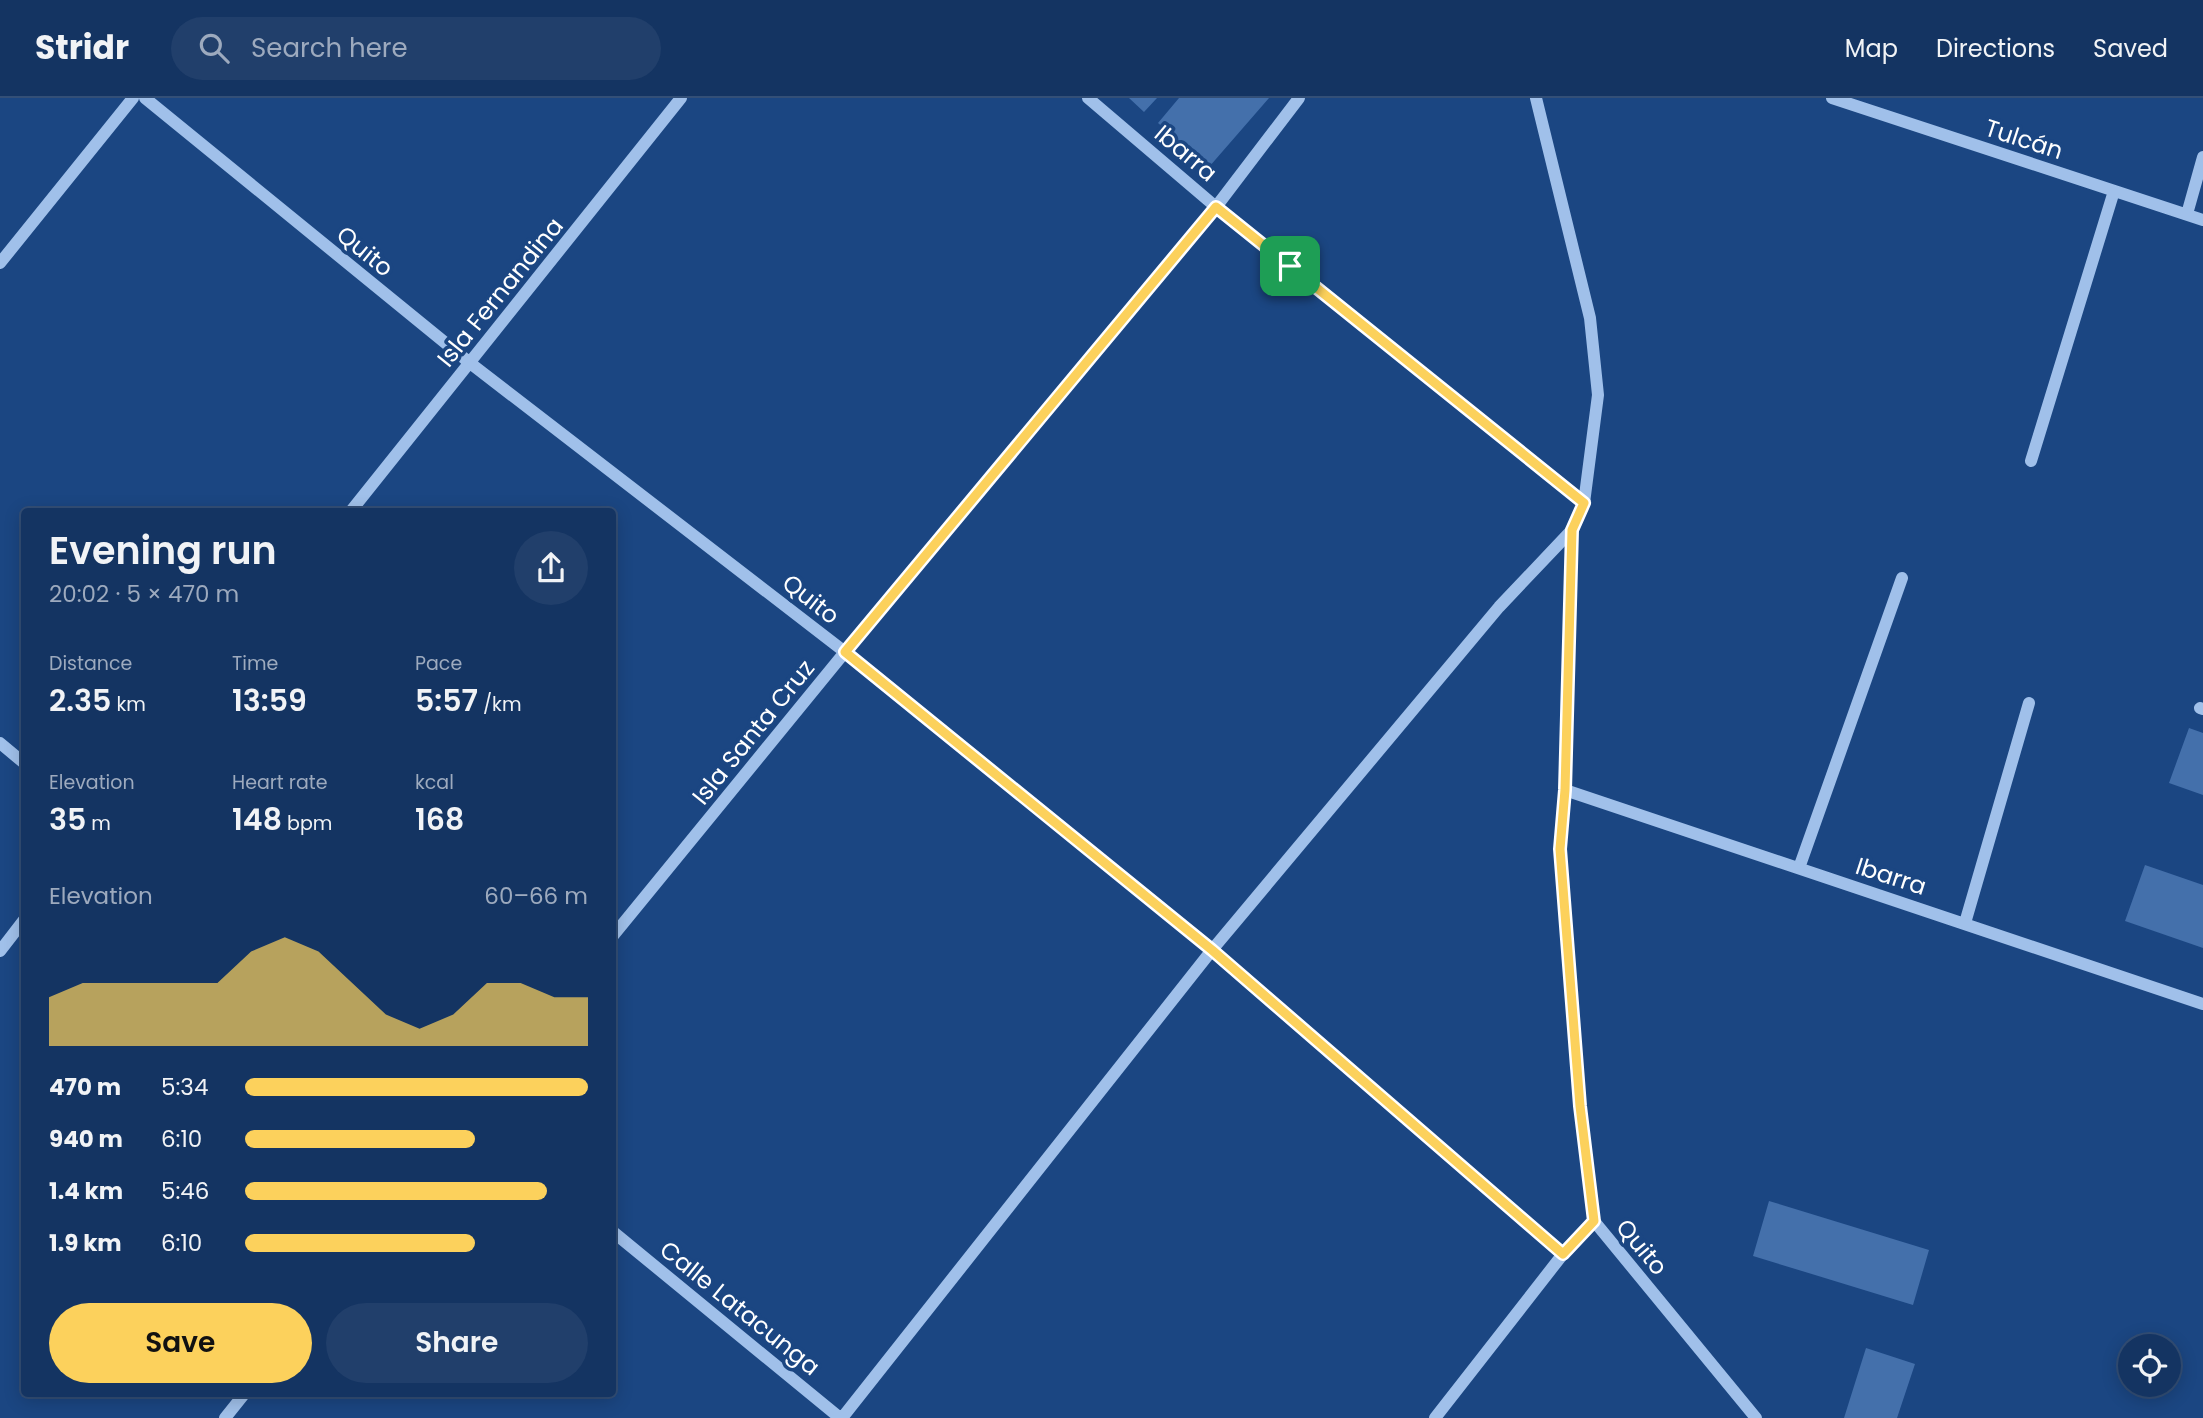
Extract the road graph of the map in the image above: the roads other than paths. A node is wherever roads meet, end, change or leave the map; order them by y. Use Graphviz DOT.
graph roads {
  1 [pos="133,98"];
  2 [pos="145,98"];
  3 [pos="681,98"];
  4 [pos="1088,98"];
  5 [pos="1298,98"];
  6 [pos="1536,98"];
  7 [pos="1832,98"];
  8 [pos="1858,102"];
  9 [pos="2203,157"];
  10 [pos="2114,191"];
  11 [pos="1216,207"];
  12 [pos="2187,215"];
  13 [pos="2203,220"];
  14 [pos="0,263"];
  15 [pos="470,363"];
  16 [pos="2031,461"];
  17 [pos="1584,503"];
  18 [pos="353,508"];
  19 [pos="1572,530"];
  20 [pos="1902,578"];
  21 [pos="845,652"];
  22 [pos="2029,703"];
  23 [pos="0,743"];
  24 [pos="21,760"];
  25 [pos="1565,790"];
  26 [pos="1799,868"];
  27 [pos="1965,923"];
  28 [pos="21,924"];
  29 [pos="616,932"];
  30 [pos="1212,950"];
  31 [pos="0,951"];
  32 [pos="2203,1004"];
  33 [pos="1594,1221"];
  34 [pos="616,1234"];
  35 [pos="1563,1254"];
  36 [pos="242,1397"];
  37 [pos="225,1418"];
  38 [pos="841,1418"];
  39 [pos="1435,1418"];
  40 [pos="1756,1418"];
  1 -- 14 [label="street"];
  2 -- 15 [label="street, Quito"];
  3 -- 15 [label="street, Isla Fernandina"];
  4 -- 11 [label="street, Ibarra"];
  5 -- 11 [label="street, Isla Santa Cruz"];
  6 -- 17 [label="street"];
  7 -- 8 [label="street, Tulcán"];
  8 -- 10 [label="street, Tulcán"];
  9 -- 12 [label="street"];
  10 -- 12 [label="street, Tulcán"];
  10 -- 16 [label="street"];
  11 -- 17 [label="street, Ibarra"];
  11 -- 21 [label="street, Isla Santa Cruz"];
  12 -- 13 [label="street, Tulcán"];
  15 -- 18 [label="street, Isla Fernandina"];
  15 -- 21 [label="street, Quito"];
  17 -- 19 [label="street"];
  19 -- 25 [label="street"];
  19 -- 30 [label="street"];
  20 -- 26 [label="street"];
  21 -- 29 [label="street, Isla Santa Cruz"];
  21 -- 30 [label="street, Quito"];
  22 -- 27 [label="street"];
  23 -- 24 [label="street"];
  25 -- 26 [label="street, Ibarra"];
  25 -- 33 [label="street"];
  26 -- 27 [label="street, Ibarra"];
  27 -- 32 [label="street, Ibarra"];
  28 -- 31 [label="street"];
  30 -- 35 [label="street, Quito"];
  30 -- 38 [label="street"];
  33 -- 35 [label="street, Quito"];
  33 -- 40 [label="street, Quito"];
  34 -- 38 [label="street, Calle Latacunga"];
  35 -- 39 [label="street"];
  36 -- 37 [label="street"];
}
